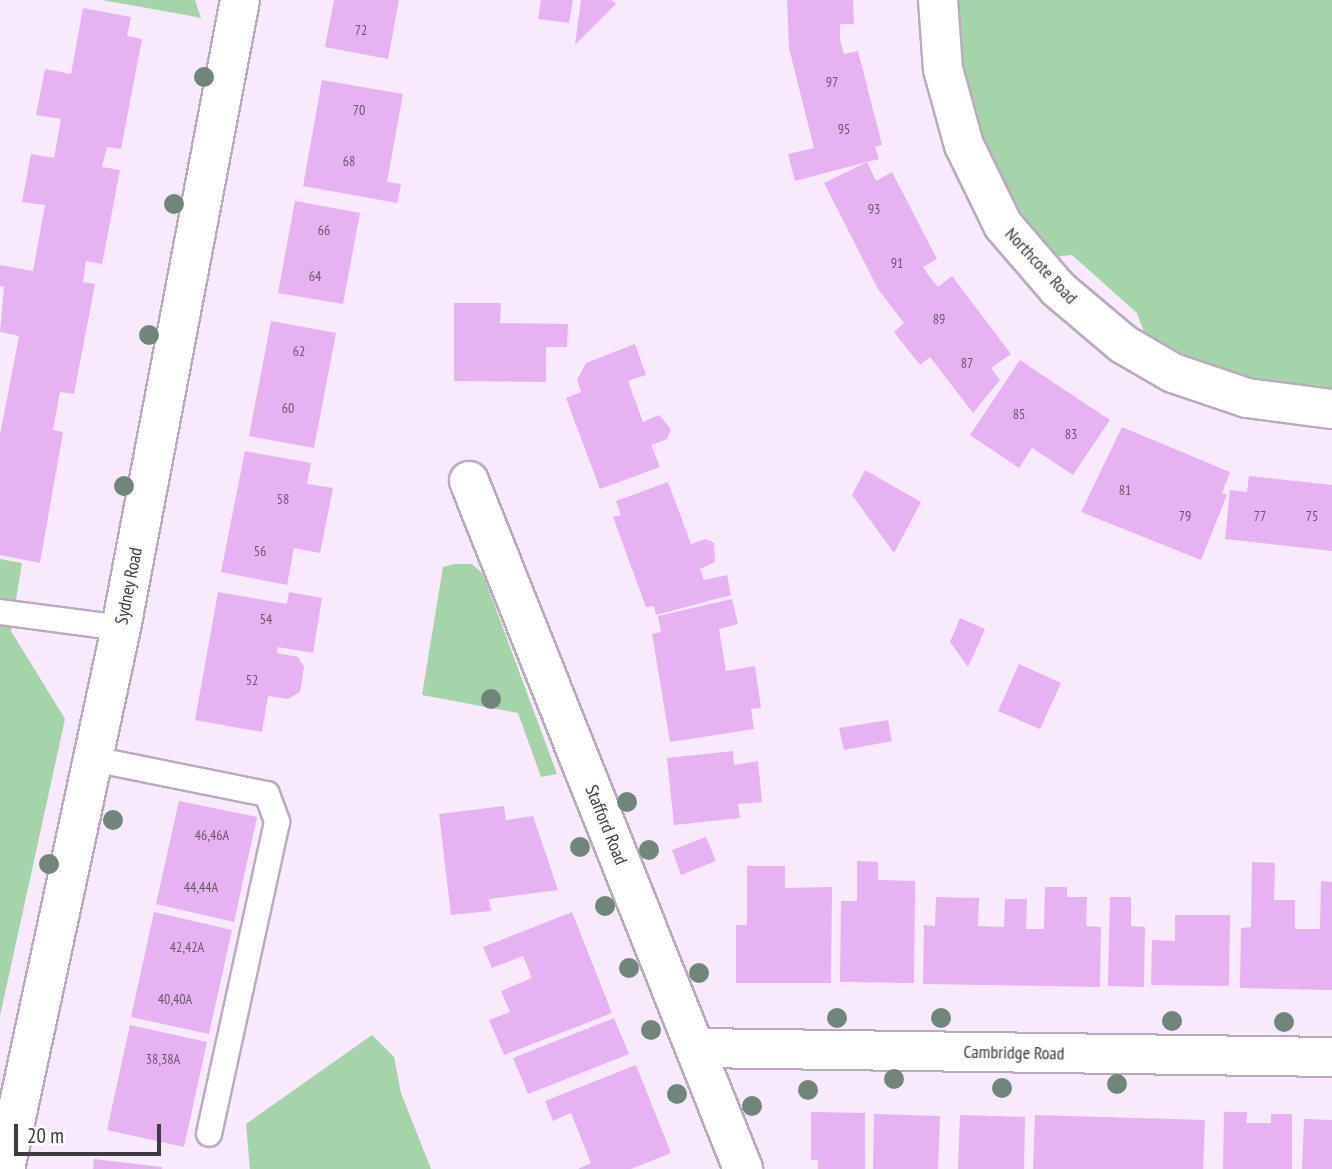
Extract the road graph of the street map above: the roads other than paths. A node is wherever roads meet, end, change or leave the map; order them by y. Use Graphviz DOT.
graph roads {
  1 [pos="240,0"];
  2 [pos="938,0"];
  3 [pos="1332,409"];
  4 [pos="468,481"];
  5 [pos="0,612"];
  6 [pos="121,628"];
  7 [pos="93,759"];
  8 [pos="696,1048"];
  9 [pos="1332,1057"];
  10 [pos="209,1133"];
  11 [pos="5,1169"];
  12 [pos="743,1169"];
  1 -- 6 [label="street, Sydney Road"];
  2 -- 3 [label="street, Northcote Road"];
  4 -- 8 [label="street, Stafford Road"];
  5 -- 6 [label="lane"];
  6 -- 7 [label="street, Sydney Road"];
  7 -- 10 [label="lane"];
  7 -- 11 [label="street, Sydney Road"];
  8 -- 9 [label="street, Cambridge Road"];
  8 -- 12 [label="street, Stafford Road"];
}
